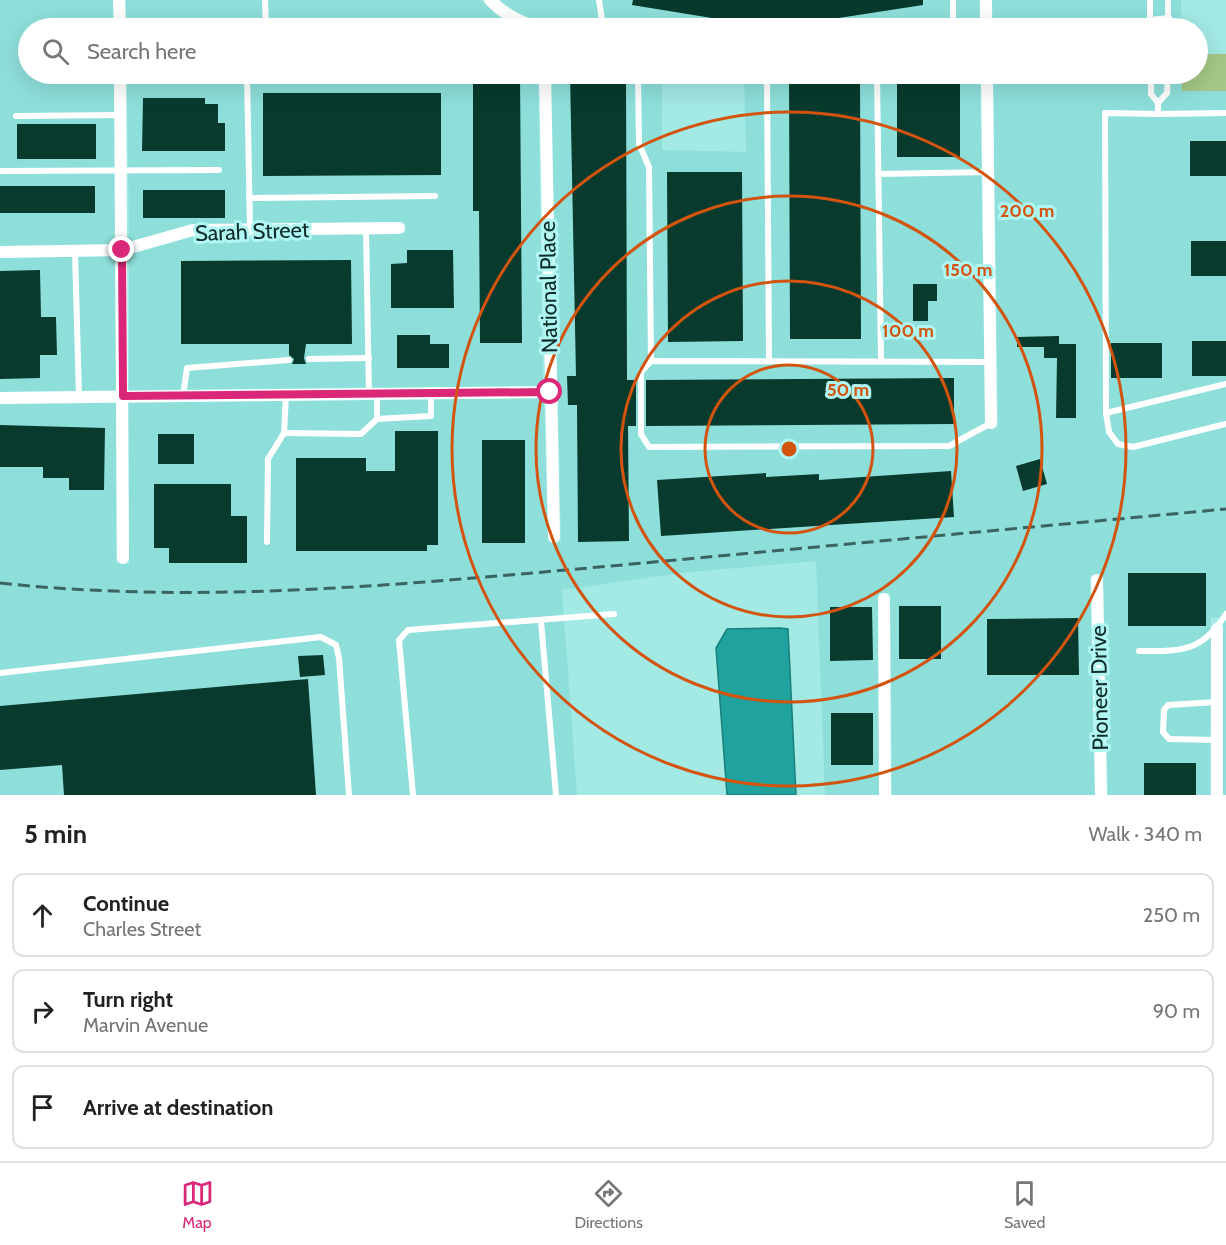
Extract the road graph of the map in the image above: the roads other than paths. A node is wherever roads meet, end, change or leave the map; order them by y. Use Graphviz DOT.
graph roads {
  1 [pos="119,0"];
  2 [pos="265,0"];
  3 [pos="490,0"];
  4 [pos="599,0"];
  5 [pos="953,0"];
  6 [pos="986,0"];
  7 [pos="1150,0"];
  8 [pos="1168,0"];
  9 [pos="120,18"];
  10 [pos="266,18"];
  11 [pos="514,18"];
  12 [pos="602,18"];
  13 [pos="953,18"];
  14 [pos="986,18"];
  15 [pos="1149,18"];
  16 [pos="1169,18"];
  17 [pos="120,84"];
  18 [pos="246,84"];
  19 [pos="545,84"];
  20 [pos="638,84"];
  21 [pos="767,84"];
  22 [pos="877,84"];
  23 [pos="987,84"];
  24 [pos="1151,84"];
  25 [pos="1167,84"];
  26 [pos="1158,103"];
  27 [pos="1226,113"];
  28 [pos="1158,114"];
  29 [pos="121,115"];
  30 [pos="16,116"];
  31 [pos="122,169"];
  32 [pos="219,170"];
  33 [pos="0,171"];
  34 [pos="989,172"];
  35 [pos="878,174"];
  36 [pos="435,196"];
  37 [pos="249,198"];
  38 [pos="366,228"];
  39 [pos="399,228"];
  40 [pos="250,230"];
  41 [pos="122,250"];
  42 [pos="75,251"];
  43 [pos="0,252"];
  44 [pos="369,358"];
  45 [pos="309,359"];
  46 [pos="289,360"];
  47 [pos="651,361"];
  48 [pos="769,361"];
  49 [pos="881,361"];
  50 [pos="990,362"];
  51 [pos="1226,384"];
  52 [pos="430,392"];
  53 [pos="550,392"];
  54 [pos="373,394"];
  55 [pos="286,395"];
  56 [pos="123,396"];
  57 [pos="183,396"];
  58 [pos="79,397"];
  59 [pos="0,398"];
  60 [pos="1106,413"];
  61 [pos="377,419"];
  62 [pos="991,423"];
  63 [pos="1226,424"];
  64 [pos="284,433"];
  65 [pos="554,537"];
  66 [pos="267,542"];
  67 [pos="123,558"];
  68 [pos="1097,580"];
  69 [pos="884,599"];
  70 [pos="614,614"];
  71 [pos="1226,614"];
  72 [pos="541,621"];
  73 [pos="1217,629"];
  74 [pos="1139,651"];
  75 [pos="0,673"];
  76 [pos="1217,702"];
  77 [pos="1217,740"];
  78 [pos="349,795"];
  79 [pos="413,795"];
  80 [pos="556,795"];
  81 [pos="885,795"];
  82 [pos="1101,795"];
  83 [pos="1217,795"];
  1 -- 9 [label="street"];
  2 -- 10 [label="lane"];
  3 -- 11 [label="street"];
  4 -- 12 [label="lane"];
  5 -- 13 [label="lane"];
  6 -- 14 [label="street"];
  7 -- 15 [label="lane"];
  8 -- 16 [label="lane"];
  17 -- 29 [label="street"];
  18 -- 37 [label="lane"];
  19 -- 53 [label="street, National Place"];
  20 -- 47 [label="lane"];
  21 -- 48 [label="lane"];
  22 -- 35 [label="lane"];
  23 -- 34 [label="street"];
  24 -- 26 [label="lane"];
  25 -- 26 [label="lane"];
  26 -- 28 [label="lane"];
  27 -- 28 [label="lane"];
  28 -- 60 [label="lane"];
  29 -- 30 [label="lane"];
  29 -- 31 [label="street"];
  31 -- 32 [label="lane"];
  31 -- 33 [label="lane"];
  31 -- 41 [label="street"];
  34 -- 35 [label="lane"];
  34 -- 50 [label="street"];
  35 -- 49 [label="lane"];
  36 -- 37 [label="lane"];
  37 -- 40 [label="lane"];
  38 -- 39 [label="street, Sarah Street"];
  38 -- 40 [label="street, Sarah Street"];
  38 -- 44 [label="lane"];
  40 -- 41 [label="street, Sarah Street"];
  41 -- 42 [label="street, Sarah Street"];
  41 -- 56 [label="street"];
  42 -- 43 [label="street, Sarah Street"];
  42 -- 58 [label="lane"];
  44 -- 45 [label="lane"];
  44 -- 54 [label="lane"];
  46 -- 57 [label="lane"];
  47 -- 48 [label="lane"];
  47 -- 62 [label="lane"];
  48 -- 49 [label="lane"];
  49 -- 50 [label="lane"];
  50 -- 62 [label="street"];
  51 -- 60 [label="lane"];
  52 -- 53 [label="street"];
  52 -- 54 [label="street"];
  52 -- 61 [label="lane"];
  53 -- 65 [label="street, National Place"];
  54 -- 55 [label="street"];
  54 -- 61 [label="lane"];
  55 -- 57 [label="street"];
  55 -- 64 [label="lane"];
  56 -- 57 [label="street"];
  56 -- 58 [label="street"];
  56 -- 67 [label="street"];
  58 -- 59 [label="street"];
  60 -- 63 [label="lane"];
  61 -- 64 [label="lane"];
  64 -- 66 [label="lane"];
  68 -- 82 [label="street, Pioneer Drive"];
  69 -- 81 [label="street"];
  70 -- 72 [label="lane"];
  71 -- 73 [label="lane"];
  72 -- 79 [label="lane"];
  72 -- 80 [label="lane"];
  73 -- 74 [label="lane"];
  73 -- 76 [label="street"];
  75 -- 78 [label="lane"];
  76 -- 77 [label="street"];
  76 -- 77 [label="lane"];
  77 -- 83 [label="street"];
}
